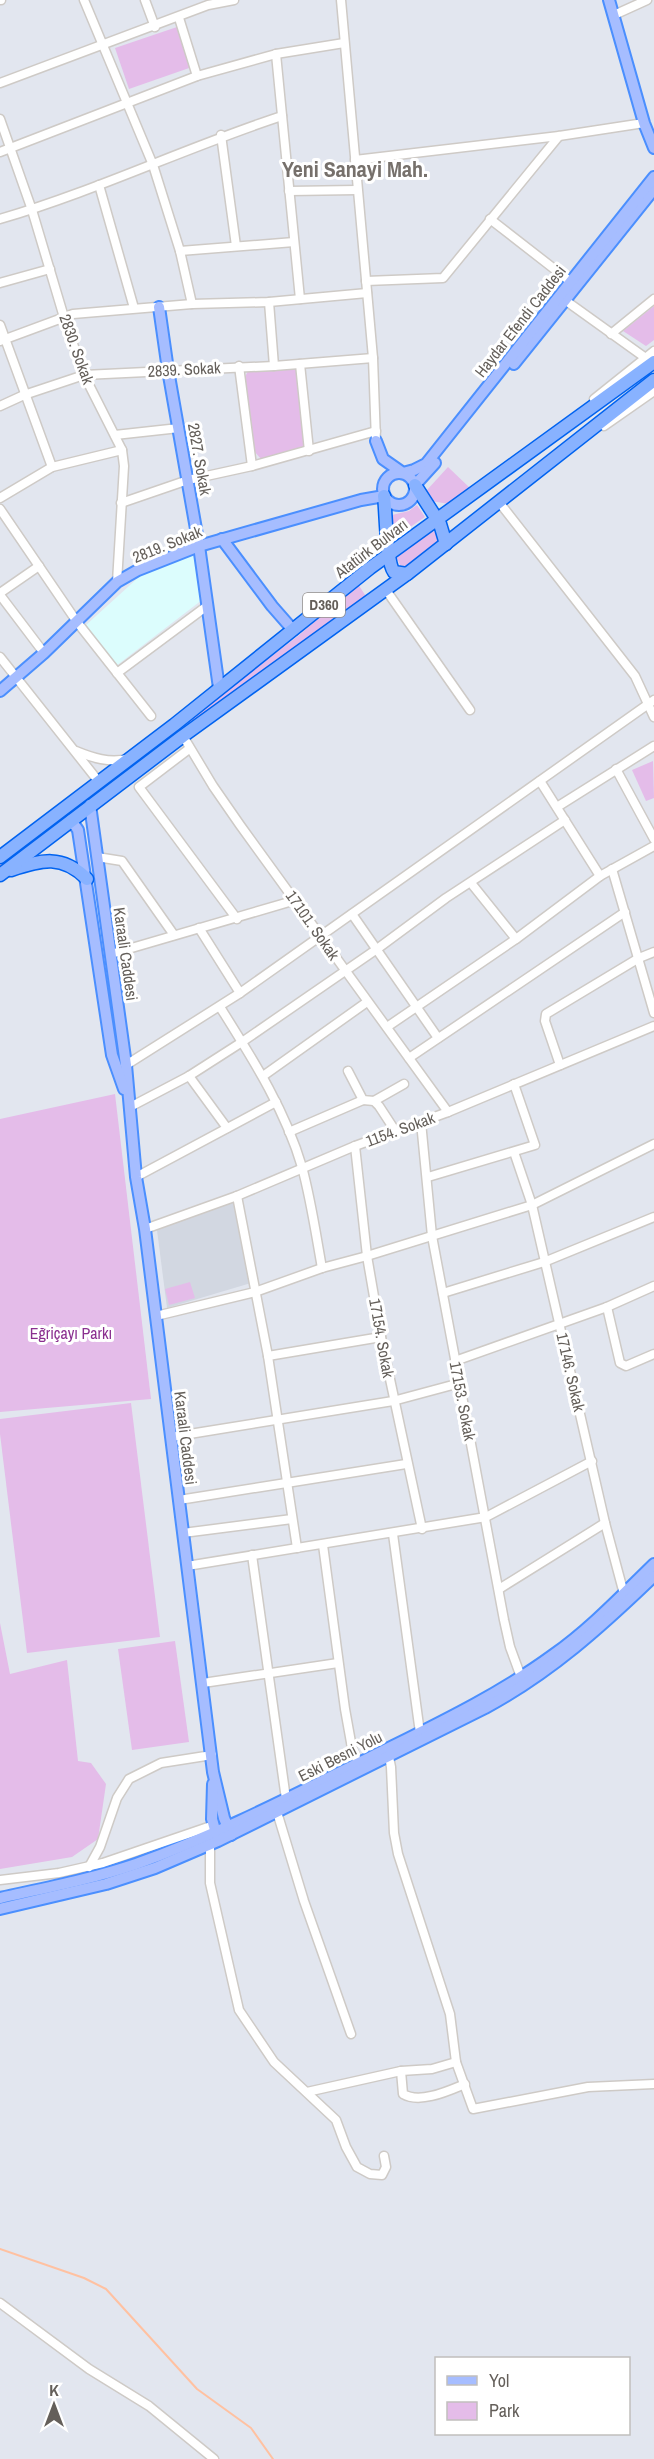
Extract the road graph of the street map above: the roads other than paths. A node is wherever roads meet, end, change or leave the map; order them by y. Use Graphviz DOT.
graph roads {
  1 [pos="84,0"];
  2 [pos="145,0"];
  3 [pos="234,0"];
  4 [pos="341,0"];
  5 [pos="609,0"];
  6 [pos="647,0"];
  7 [pos="208,3"];
  8 [pos="614,15"];
  9 [pos="179,18"];
  10 [pos="155,27"];
  11 [pos="344,43"];
  12 [pos="102,44"];
  13 [pos="276,54"];
  14 [pos="197,76"];
  15 [pos="0,83"];
  16 [pos="128,102"];
  17 [pos="282,116"];
  18 [pos="0,119"];
  19 [pos="644,123"];
  20 [pos="222,135"];
  21 [pos="559,136"];
  22 [pos="654,148"];
  23 [pos="10,149"];
  24 [pos="0,152"];
  25 [pos="355,160"];
  26 [pos="153,165"];
  27 [pos="654,177"];
  28 [pos="99,184"];
  29 [pos="654,189"];
  30 [pos="357,190"];
  31 [pos="289,191"];
  32 [pos="32,210"];
  33 [pos="0,219"];
  34 [pos="490,219"];
  35 [pos="294,242"];
  36 [pos="236,246"];
  37 [pos="180,251"];
  38 [pos="50,269"];
  39 [pos="366,281"];
  40 [pos="571,282"];
  41 [pos="0,283"];
  42 [pos="367,293"];
  43 [pos="563,298"];
  44 [pos="300,299"];
  45 [pos="654,299"];
  46 [pos="269,302"];
  47 [pos="192,304"];
  48 [pos="159,307"];
  49 [pos="134,309"];
  50 [pos="64,317"];
  51 [pos="0,325"];
  52 [pos="611,334"];
  53 [pos="3,340"];
  54 [pos="374,358"];
  55 [pos="651,358"];
  56 [pos="300,364"];
  57 [pos="239,366"];
  58 [pos="274,366"];
  59 [pos="168,370"];
  60 [pos="84,375"];
  61 [pos="654,380"];
  62 [pos="654,391"];
  63 [pos="24,395"];
  64 [pos="0,406"];
  65 [pos="179,428"];
  66 [pos="115,435"];
  67 [pos="376,436"];
  68 [pos="122,450"];
  69 [pos="309,451"];
  70 [pos="547,465"];
  71 [pos="252,466"];
  72 [pos="52,467"];
  73 [pos="403,473"];
  74 [pos="188,480"];
  75 [pos="415,485"];
  76 [pos="384,493"];
  77 [pos="0,498"];
  78 [pos="499,502"];
  79 [pos="121,503"];
  80 [pos="0,509"];
  81 [pos="436,519"];
  82 [pos="222,539"];
  83 [pos="446,544"];
  84 [pos="199,546"];
  85 [pos="388,554"];
  86 [pos="39,567"];
  87 [pos="407,574"];
  88 [pos="117,582"];
  89 [pos="386,590"];
  90 [pos="0,594"];
  91 [pos="207,606"];
  92 [pos="77,622"];
  93 [pos="293,630"];
  94 [pos="44,653"];
  95 [pos="0,657"];
  96 [pos="117,673"];
  97 [pos="16,677"];
  98 [pos="219,688"];
  99 [pos="0,691"];
  100 [pos="651,702"];
  101 [pos="470,710"];
  102 [pos="150,716"];
  103 [pos="654,717"];
  104 [pos="183,736"];
  105 [pos="654,746"];
  106 [pos="189,749"];
  107 [pos="73,750"];
  108 [pos="130,758"];
  109 [pos="616,769"];
  110 [pos="540,781"];
  111 [pos="99,782"];
  112 [pos="90,805"];
  113 [pos="558,807"];
  114 [pos="70,820"];
  115 [pos="565,820"];
  116 [pos="654,839"];
  117 [pos="654,846"];
  118 [pos="0,857"];
  119 [pos="98,857"];
  120 [pos="612,869"];
  121 [pos="1,875"];
  122 [pos="600,876"];
  123 [pos="87,879"];
  124 [pos="471,883"];
  125 [pos="296,900"];
  126 [pos="625,912"];
  127 [pos="352,914"];
  128 [pos="237,919"];
  129 [pos="199,928"];
  130 [pos="174,935"];
  131 [pos="321,937"];
  132 [pos="516,939"];
  133 [pos="377,949"];
  134 [pos="654,952"];
  135 [pos="111,954"];
  136 [pos="639,958"];
  137 [pos="345,972"];
  138 [pos="240,993"];
  139 [pos="367,1002"];
  140 [pos="220,1007"];
  141 [pos="416,1007"];
  142 [pos="654,1013"];
  143 [pos="654,1026"];
  144 [pos="387,1027"];
  145 [pos="438,1038"];
  146 [pos="242,1042"];
  147 [pos="409,1058"];
  148 [pos="126,1065"];
  149 [pos="560,1065"];
  150 [pos="348,1071"];
  151 [pos="189,1076"];
  152 [pos="263,1076"];
  153 [pos="404,1084"];
  154 [pos="514,1084"];
  155 [pos="363,1100"];
  156 [pos="374,1101"];
  157 [pos="276,1102"];
  158 [pos="130,1107"];
  159 [pos="448,1112"];
  160 [pos="421,1122"];
  161 [pos="227,1128"];
  162 [pos="289,1132"];
  163 [pos="396,1132"];
  164 [pos="654,1144"];
  165 [pos="355,1146"];
  166 [pos="514,1152"];
  167 [pos="302,1168"];
  168 [pos="135,1177"];
  169 [pos="428,1177"];
  170 [pos="237,1196"];
  171 [pos="532,1205"];
  172 [pos="654,1217"];
  173 [pos="145,1229"];
  174 [pos="432,1236"];
  175 [pos="367,1256"];
  176 [pos="544,1262"];
  177 [pos="322,1268"];
  178 [pos="654,1286"];
  179 [pos="255,1292"];
  180 [pos="443,1293"];
  181 [pos="607,1307"];
  182 [pos="156,1316"];
  183 [pos="560,1324"];
  184 [pos="381,1337"];
  185 [pos="654,1354"];
  186 [pos="268,1356"];
  187 [pos="455,1361"];
  188 [pos="460,1383"];
  189 [pos="393,1401"];
  190 [pos="278,1419"];
  191 [pos="171,1437"];
  192 [pos="592,1461"];
  193 [pos="406,1464"];
  194 [pos="287,1482"];
  195 [pos="179,1500"];
  196 [pos="486,1517"];
  197 [pos="292,1519"];
  198 [pos="605,1523"];
  199 [pos="422,1529"];
  200 [pos="183,1533"];
  201 [pos="393,1534"];
  202 [pos="323,1545"];
  203 [pos="297,1548"];
  204 [pos="252,1555"];
  205 [pos="654,1564"];
  206 [pos="188,1566"];
  207 [pos="654,1576"];
  208 [pos="499,1589"];
  209 [pos="624,1594"];
  210 [pos="339,1663"];
  211 [pos="268,1673"];
  212 [pos="521,1677"];
  213 [pos="203,1683"];
  214 [pos="420,1733"];
  215 [pos="212,1755"];
  216 [pos="389,1756"];
  217 [pos="358,1763"];
  218 [pos="213,1772"];
  219 [pos="286,1799"];
  220 [pos="277,1812"];
  221 [pos="229,1830"];
  222 [pos="214,1835"];
  223 [pos="89,1867"];
  224 [pos="0,1880"];
  225 [pos="0,1898"];
  226 [pos="0,1909"];
  227 [pos="351,2034"];
  228 [pos="456,2062"];
  229 [pos="401,2071"];
  230 [pos="465,2084"];
  231 [pos="654,2084"];
  232 [pos="307,2092"];
  233 [pos="384,2156"];
  234 [pos="0,2303"];
  235 [pos="214,2459"];
  1 -- 12 [label="street"];
  2 -- 10 [label="street"];
  3 -- 7 [label="street"];
  4 -- 11 [label="street"];
  5 -- 8 [label="main road"];
  6 -- 8 [label="street"];
  7 -- 9 [label="street"];
  8 -- 19 [label="main road"];
  9 -- 10 [label="street"];
  9 -- 14 [label="street"];
  10 -- 12 [label="street"];
  11 -- 13 [label="street"];
  11 -- 25 [label="street"];
  12 -- 15 [label="street"];
  12 -- 16 [label="street"];
  13 -- 14 [label="street"];
  13 -- 17 [label="street"];
  14 -- 16 [label="street"];
  16 -- 23 [label="street"];
  16 -- 26 [label="street"];
  17 -- 20 [label="street"];
  17 -- 31 [label="street"];
  18 -- 23 [label="street, 2830. Sokak"];
  19 -- 21 [label="street"];
  19 -- 22 [label="main road"];
  20 -- 26 [label="street"];
  20 -- 36 [label="street"];
  21 -- 25 [label="street"];
  21 -- 34 [label="street"];
  23 -- 24 [label="street"];
  23 -- 32 [label="street, 2830. Sokak"];
  25 -- 30 [label="street"];
  26 -- 28 [label="street"];
  26 -- 37 [label="street"];
  27 -- 40 [label="main road, Haydar Efendi Caddesi"];
  28 -- 32 [label="street"];
  28 -- 49 [label="street"];
  29 -- 43 [label="main road, Haydar Efendi Caddesi"];
  30 -- 31 [label="street"];
  30 -- 39 [label="street"];
  31 -- 35 [label="street"];
  32 -- 33 [label="street"];
  32 -- 38 [label="street, 2830. Sokak"];
  34 -- 39 [label="street"];
  34 -- 40 [label="street"];
  35 -- 36 [label="street"];
  35 -- 44 [label="street"];
  36 -- 37 [label="street"];
  37 -- 47 [label="street"];
  38 -- 41 [label="street"];
  38 -- 50 [label="street, 2830. Sokak"];
  39 -- 42 [label="street"];
  40 -- 43 [label="main road, Haydar Efendi Caddesi"];
  42 -- 44 [label="street"];
  42 -- 54 [label="street"];
  43 -- 52 [label="street"];
  43 -- 73 [label="main road, Haydar Efendi Caddesi"];
  43 -- 75 [label="main road, Haydar Efendi Caddesi"];
  44 -- 46 [label="street"];
  45 -- 52 [label="street"];
  46 -- 47 [label="street"];
  46 -- 58 [label="street"];
  47 -- 48 [label="street"];
  48 -- 49 [label="street"];
  48 -- 59 [label="main road, 2827. Sokak"];
  49 -- 50 [label="street"];
  50 -- 53 [label="street"];
  50 -- 60 [label="street, 2830. Sokak"];
  51 -- 53 [label="street"];
  52 -- 55 [label="street"];
  53 -- 63 [label="street"];
  54 -- 56 [label="street, 2839. Sokak"];
  54 -- 67 [label="street"];
  55 -- 81 [label="highway, Atatürk Bulvarı / D360"];
  56 -- 58 [label="street, 2839. Sokak"];
  56 -- 69 [label="street"];
  57 -- 58 [label="street, 2839. Sokak"];
  57 -- 59 [label="street, 2839. Sokak"];
  57 -- 71 [label="street"];
  59 -- 60 [label="street, 2839. Sokak"];
  59 -- 65 [label="main road, 2827. Sokak"];
  60 -- 63 [label="street, 2839. Sokak"];
  60 -- 66 [label="street, 2830. Sokak"];
  61 -- 70 [label="highway, D360"];
  62 -- 70 [label="street"];
  63 -- 64 [label="street, 2839. Sokak"];
  63 -- 72 [label="street"];
  65 -- 66 [label="street"];
  65 -- 74 [label="main road, 2827. Sokak"];
  66 -- 68 [label="street, 2830. Sokak"];
  67 -- 69 [label="street"];
  67 -- 73 [label="main road"];
  67 -- 76 [label="main road"];
  68 -- 72 [label="street"];
  68 -- 79 [label="street, 2830. Sokak"];
  69 -- 71 [label="street"];
  70 -- 78 [label="highway, D360"];
  71 -- 74 [label="street"];
  72 -- 77 [label="street"];
  73 -- 75 [label="main road"];
  73 -- 76 [label="main road"];
  74 -- 79 [label="street"];
  74 -- 84 [label="main road, 2827. Sokak"];
  75 -- 76 [label="main road"];
  75 -- 81 [label="highway"];
  76 -- 82 [label="main road, 2819. Sokak"];
  76 -- 85 [label="highway"];
  78 -- 83 [label="highway, D360"];
  78 -- 100 [label="street"];
  79 -- 88 [label="street, 2830. Sokak"];
  80 -- 86 [label="street"];
  81 -- 83 [label="highway"];
  81 -- 85 [label="highway, Atatürk Bulvarı / D360"];
  82 -- 84 [label="main road, 2819. Sokak"];
  82 -- 93 [label="main road"];
  83 -- 87 [label="highway, D360"];
  84 -- 88 [label="main road, 2819. Sokak"];
  84 -- 91 [label="main road, 2827. Sokak"];
  85 -- 87 [label="highway"];
  85 -- 93 [label="highway, Atatürk Bulvarı / D360"];
  86 -- 90 [label="street"];
  86 -- 92 [label="street"];
  87 -- 89 [label="highway, D360"];
  88 -- 92 [label="main road, 2819. Sokak"];
  89 -- 101 [label="street"];
  89 -- 104 [label="highway, D360"];
  90 -- 94 [label="street"];
  91 -- 96 [label="street"];
  91 -- 98 [label="main road, 2827. Sokak"];
  92 -- 94 [label="main road, 2819. Sokak"];
  92 -- 96 [label="street"];
  93 -- 98 [label="highway, Atatürk Bulvarı / D360"];
  94 -- 97 [label="main road, 2819. Sokak"];
  95 -- 97 [label="street"];
  96 -- 102 [label="street"];
  97 -- 99 [label="main road, 2819. Sokak"];
  97 -- 107 [label="street"];
  98 -- 108 [label="highway, Atatürk Bulvarı / D360"];
  100 -- 103 [label="street"];
  100 -- 110 [label="street"];
  104 -- 106 [label="street, 17101. Sokak"];
  104 -- 112 [label="highway, D360"];
  105 -- 109 [label="street"];
  106 -- 125 [label="street, 17101. Sokak"];
  106 -- 128 [label="street"];
  107 -- 108 [label="street"];
  107 -- 111 [label="street"];
  108 -- 111 [label="highway, Atatürk Bulvarı / D360"];
  109 -- 113 [label="street"];
  109 -- 116 [label="street"];
  110 -- 113 [label="street"];
  110 -- 127 [label="street"];
  111 -- 118 [label="highway, Atatürk Bulvarı / D360"];
  112 -- 114 [label="highway, D360"];
  112 -- 119 [label="main road, Karaali Caddesi"];
  113 -- 115 [label="street"];
  114 -- 121 [label="highway, D360"];
  114 -- 123 [label="main road, Karaali Caddesi"];
  115 -- 122 [label="street"];
  115 -- 124 [label="street"];
  117 -- 120 [label="street"];
  119 -- 130 [label="street"];
  119 -- 135 [label="main road, Karaali Caddesi"];
  120 -- 122 [label="street"];
  120 -- 126 [label="street"];
  121 -- 123 [label="highway"];
  122 -- 132 [label="street"];
  123 -- 158 [label="main road, Karaali Caddesi"];
  124 -- 132 [label="street"];
  124 -- 133 [label="street"];
  125 -- 128 [label="street"];
  125 -- 131 [label="street, 17101. Sokak"];
  126 -- 136 [label="street"];
  126 -- 145 [label="street"];
  127 -- 131 [label="street"];
  127 -- 133 [label="street"];
  128 -- 129 [label="street"];
  129 -- 130 [label="street"];
  129 -- 138 [label="street"];
  130 -- 135 [label="street"];
  131 -- 137 [label="street, 17101. Sokak"];
  131 -- 138 [label="street"];
  132 -- 141 [label="street"];
  133 -- 137 [label="street"];
  133 -- 141 [label="street"];
  134 -- 136 [label="street"];
  135 -- 148 [label="main road, Karaali Caddesi"];
  136 -- 142 [label="street"];
  136 -- 149 [label="street"];
  137 -- 139 [label="street, 17101. Sokak"];
  137 -- 146 [label="street"];
  138 -- 140 [label="street"];
  139 -- 144 [label="street, 17101. Sokak"];
  139 -- 152 [label="street"];
  140 -- 146 [label="street"];
  140 -- 148 [label="street"];
  141 -- 144 [label="street"];
  141 -- 145 [label="street"];
  143 -- 149 [label="street, 1154. Sokak"];
  144 -- 147 [label="street, 17101. Sokak"];
  145 -- 147 [label="street"];
  146 -- 151 [label="street"];
  146 -- 152 [label="street"];
  147 -- 159 [label="street, 17101. Sokak"];
  148 -- 158 [label="main road, Karaali Caddesi"];
  149 -- 154 [label="street, 1154. Sokak"];
  150 -- 155 [label="street"];
  151 -- 158 [label="street"];
  151 -- 161 [label="street"];
  152 -- 157 [label="street"];
  153 -- 156 [label="street"];
  154 -- 159 [label="street, 1154. Sokak"];
  154 -- 166 [label="street"];
  155 -- 156 [label="street"];
  155 -- 162 [label="street"];
  156 -- 163 [label="street"];
  157 -- 161 [label="street"];
  157 -- 162 [label="street"];
  158 -- 168 [label="main road, Karaali Caddesi"];
  159 -- 160 [label="street, 1154. Sokak"];
  160 -- 163 [label="street, 1154. Sokak"];
  160 -- 169 [label="street, 17153. Sokak"];
  161 -- 168 [label="street"];
  162 -- 167 [label="street"];
  163 -- 165 [label="street, 1154. Sokak"];
  164 -- 171 [label="street"];
  165 -- 167 [label="street, 1154. Sokak"];
  165 -- 175 [label="street, 17154. Sokak"];
  166 -- 169 [label="street"];
  166 -- 171 [label="street, 17146. Sokak"];
  167 -- 170 [label="street, 1154. Sokak"];
  167 -- 177 [label="street"];
  168 -- 173 [label="main road, Karaali Caddesi"];
  169 -- 174 [label="street, 17153. Sokak"];
  170 -- 173 [label="street, 1154. Sokak"];
  170 -- 179 [label="street"];
  171 -- 174 [label="street"];
  171 -- 176 [label="street, 17146. Sokak"];
  172 -- 176 [label="street"];
  173 -- 182 [label="main road, Karaali Caddesi"];
  174 -- 175 [label="street"];
  174 -- 180 [label="street, 17153. Sokak"];
  175 -- 177 [label="street"];
  175 -- 184 [label="street, 17154. Sokak"];
  176 -- 180 [label="street"];
  176 -- 183 [label="street, 17146. Sokak"];
  177 -- 179 [label="street"];
  178 -- 181 [label="street"];
  179 -- 182 [label="street"];
  179 -- 186 [label="street"];
  180 -- 187 [label="street, 17153. Sokak"];
  181 -- 183 [label="street"];
  181 -- 185 [label="street"];
  182 -- 191 [label="main road, Karaali Caddesi"];
  183 -- 187 [label="street"];
  183 -- 192 [label="street, 17146. Sokak"];
  184 -- 186 [label="street"];
  184 -- 189 [label="street, 17154. Sokak"];
  186 -- 190 [label="street"];
  187 -- 188 [label="street, 17153. Sokak"];
  188 -- 189 [label="street"];
  188 -- 196 [label="street, 17153. Sokak"];
  189 -- 190 [label="street"];
  189 -- 193 [label="street, 17154. Sokak"];
  190 -- 191 [label="street"];
  190 -- 194 [label="street"];
  191 -- 195 [label="main road, Karaali Caddesi"];
  192 -- 196 [label="street"];
  192 -- 198 [label="street, 17146. Sokak"];
  193 -- 194 [label="street"];
  193 -- 199 [label="street, 17154. Sokak"];
  194 -- 195 [label="street"];
  194 -- 197 [label="street"];
  195 -- 200 [label="main road, Karaali Caddesi"];
  196 -- 199 [label="street"];
  196 -- 208 [label="street, 17153. Sokak"];
  197 -- 200 [label="street"];
  197 -- 203 [label="street"];
  198 -- 208 [label="street"];
  198 -- 209 [label="street, 17146. Sokak"];
  199 -- 201 [label="street"];
  200 -- 206 [label="main road, Karaali Caddesi"];
  201 -- 202 [label="street"];
  201 -- 214 [label="street"];
  202 -- 203 [label="street"];
  202 -- 210 [label="street"];
  203 -- 204 [label="street"];
  204 -- 206 [label="street"];
  204 -- 211 [label="street"];
  205 -- 209 [label="main road, Eski Besni Yolu"];
  206 -- 213 [label="main road, Karaali Caddesi"];
  207 -- 216 [label="main road, Eski Besni Yolu"];
  208 -- 212 [label="street, 17153. Sokak"];
  209 -- 212 [label="main road, Eski Besni Yolu"];
  210 -- 211 [label="street"];
  210 -- 217 [label="street"];
  211 -- 213 [label="street"];
  211 -- 219 [label="street"];
  212 -- 214 [label="main road, Eski Besni Yolu"];
  213 -- 215 [label="main road, Karaali Caddesi"];
  214 -- 217 [label="main road, Eski Besni Yolu"];
  215 -- 218 [label="main road, Karaali Caddesi"];
  215 -- 223 [label="street"];
  216 -- 220 [label="main road, Eski Besni Yolu"];
  216 -- 228 [label="street"];
  217 -- 219 [label="main road, Eski Besni Yolu"];
  218 -- 221 [label="main road"];
  218 -- 222 [label="main road"];
  219 -- 221 [label="main road, Eski Besni Yolu"];
  220 -- 221 [label="main road, Eski Besni Yolu"];
  220 -- 227 [label="street"];
  221 -- 222 [label="main road, Eski Besni Yolu"];
  222 -- 223 [label="street"];
  222 -- 225 [label="main road, Eski Besni Yolu"];
  222 -- 226 [label="main road, Eski Besni Yolu"];
  222 -- 232 [label="street"];
  223 -- 224 [label="street"];
  228 -- 229 [label="street"];
  228 -- 230 [label="street"];
  229 -- 230 [label="street"];
  229 -- 232 [label="street"];
  230 -- 231 [label="street"];
  232 -- 233 [label="street"];
  234 -- 235 [label="street"];
}
